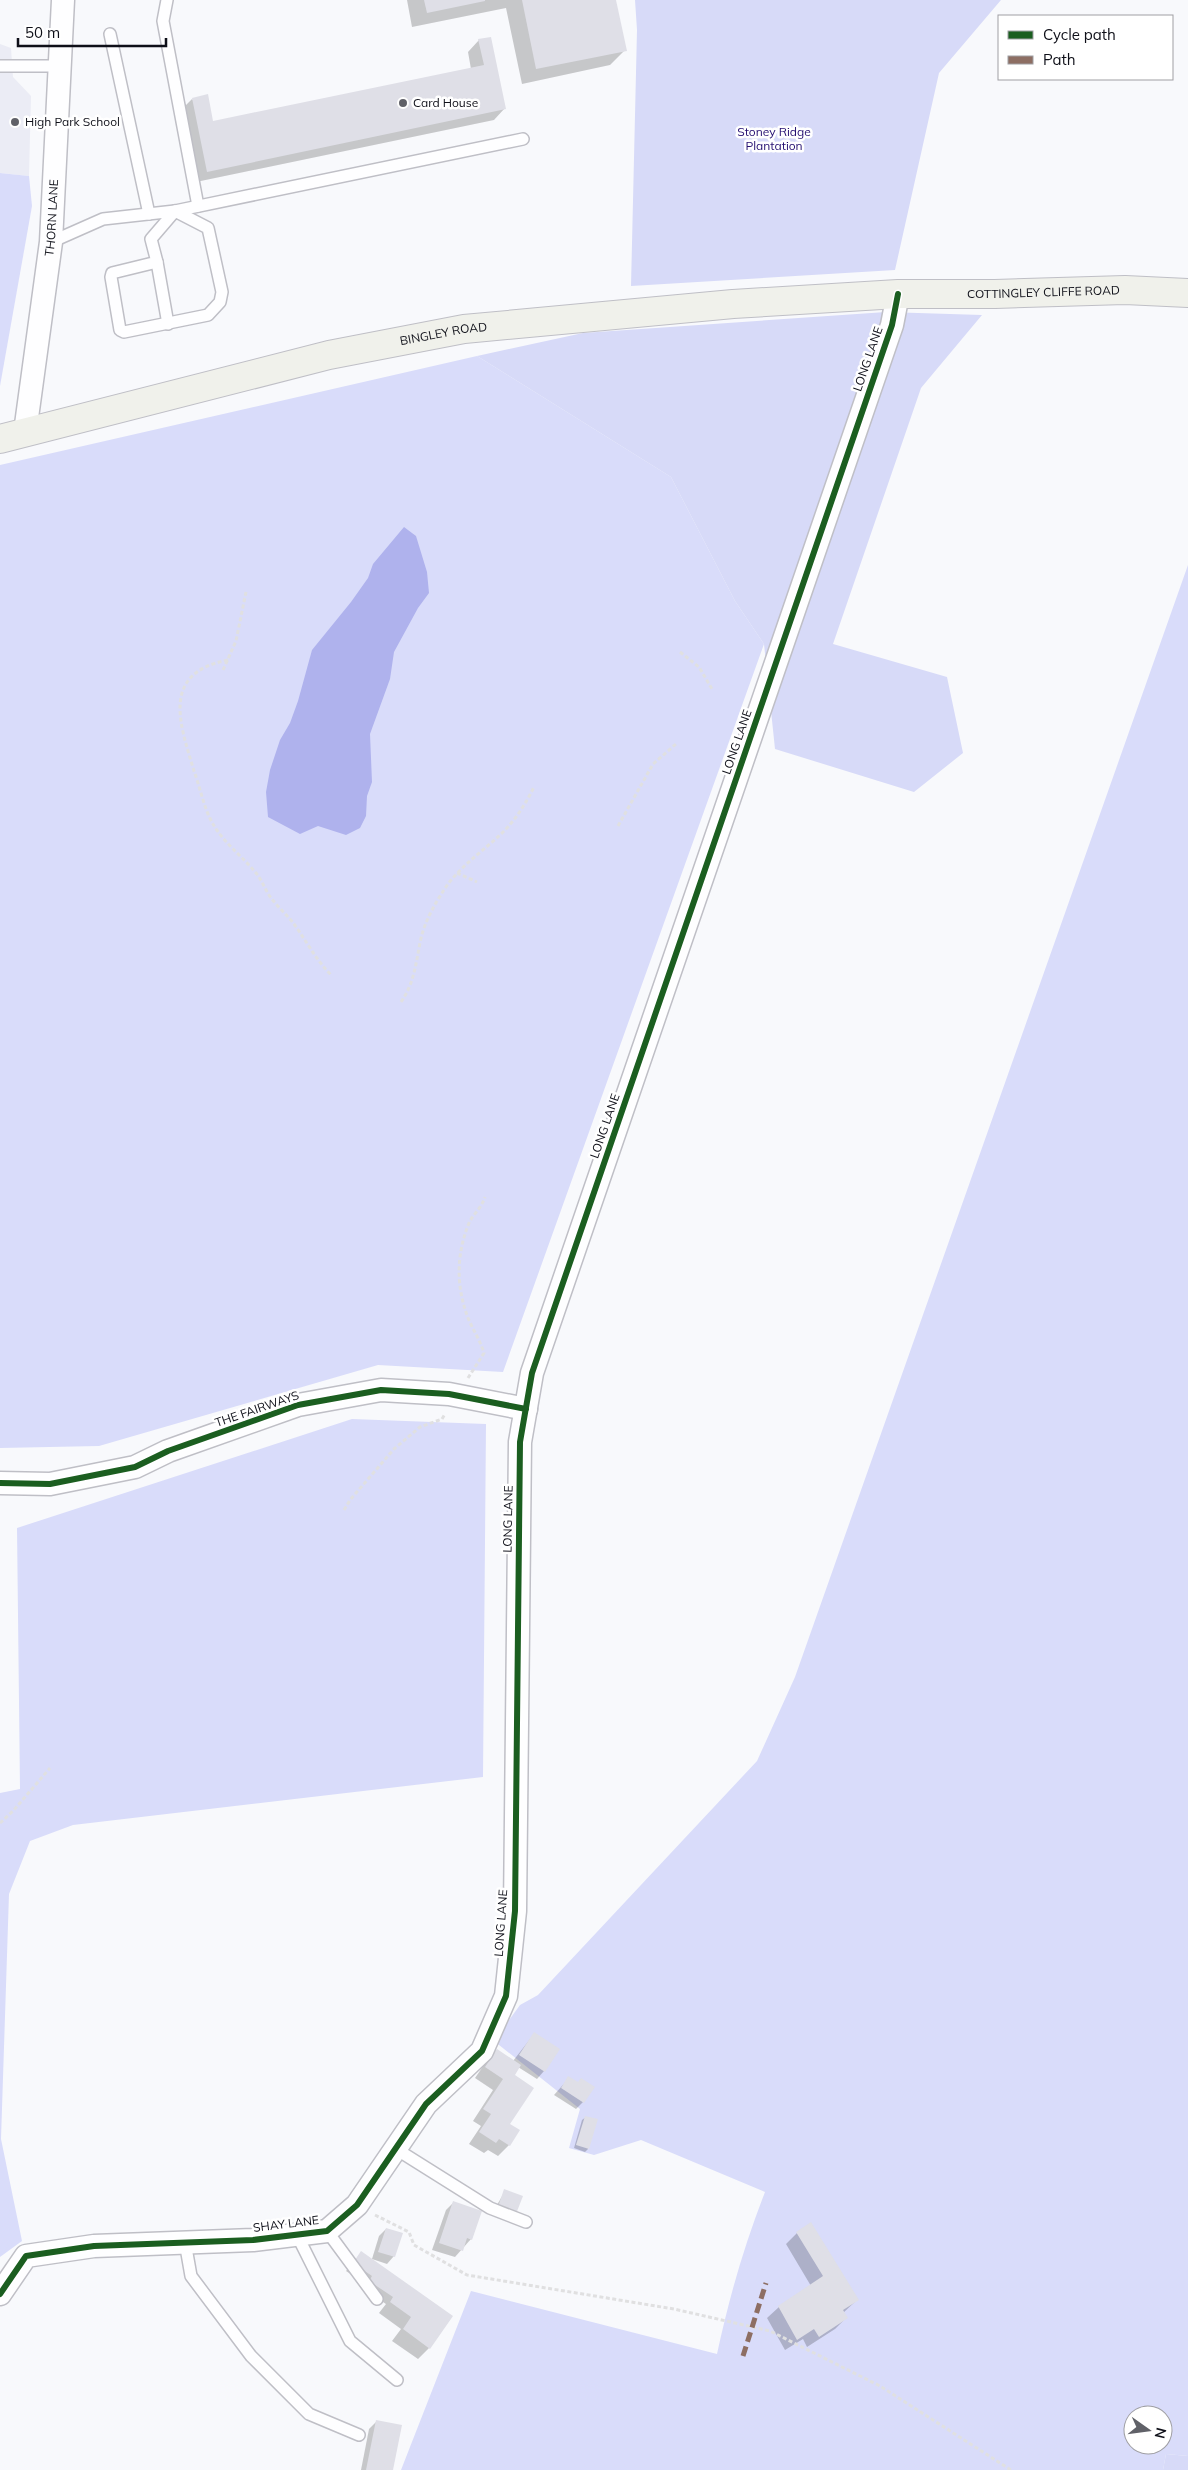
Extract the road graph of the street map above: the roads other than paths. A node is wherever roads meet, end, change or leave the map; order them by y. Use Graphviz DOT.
graph roads {
  1 [pos="63,0"];
  2 [pos="166,0"];
  3 [pos="110,34"];
  4 [pos="0,66"];
  5 [pos="60,66"];
  6 [pos="523,139"];
  7 [pos="198,206"];
  8 [pos="175,212"];
  9 [pos="149,214"];
  10 [pos="51,242"];
  11 [pos="157,262"];
  12 [pos="1188,293"];
  13 [pos="898,294"];
  14 [pos="168,324"];
  15 [pos="12,436"];
  16 [pos="526,1409"];
  17 [pos="0,1483"];
  18 [pos="506,1996"];
  19 [pos="396,2149"];
  20 [pos="526,2222"];
  21 [pos="327,2231"];
  22 [pos="297,2234"];
  23 [pos="185,2242"];
  24 [pos="0,2294"];
  25 [pos="377,2299"];
  26 [pos="397,2380"];
  27 [pos="359,2434"];
  1 -- 5 [label="street, THORN LANE"];
  2 -- 7 [label="lane"];
  3 -- 9 [label="lane"];
  4 -- 5 [label="lane"];
  5 -- 10 [label="street, THORN LANE"];
  6 -- 7 [label="lane"];
  7 -- 8 [label="lane"];
  8 -- 9 [label="lane"];
  8 -- 11 [label="lane"];
  8 -- 14 [label="lane"];
  9 -- 10 [label="lane"];
  10 -- 15 [label="street, THORN LANE"];
  11 -- 14 [label="lane"];
  11 -- 14 [label="lane"];
  12 -- 13 [label="main road, COTTINGLEY CLIFFE ROAD"];
  13 -- 15 [label="main road, BINGLEY ROAD"];
  13 -- 16 [label="street, LONG LANE"];
  16 -- 17 [label="street, THE FAIRWAYS"];
  16 -- 18 [label="street, LONG LANE"];
  18 -- 19 [label="street, SHAY LANE"];
  19 -- 20 [label="lane"];
  19 -- 21 [label="street, SHAY LANE"];
  21 -- 22 [label="street, SHAY LANE"];
  21 -- 25 [label="lane"];
  22 -- 23 [label="street, SHAY LANE"];
  22 -- 26 [label="lane"];
  23 -- 24 [label="street, SHAY LANE"];
  23 -- 27 [label="lane"];
}
